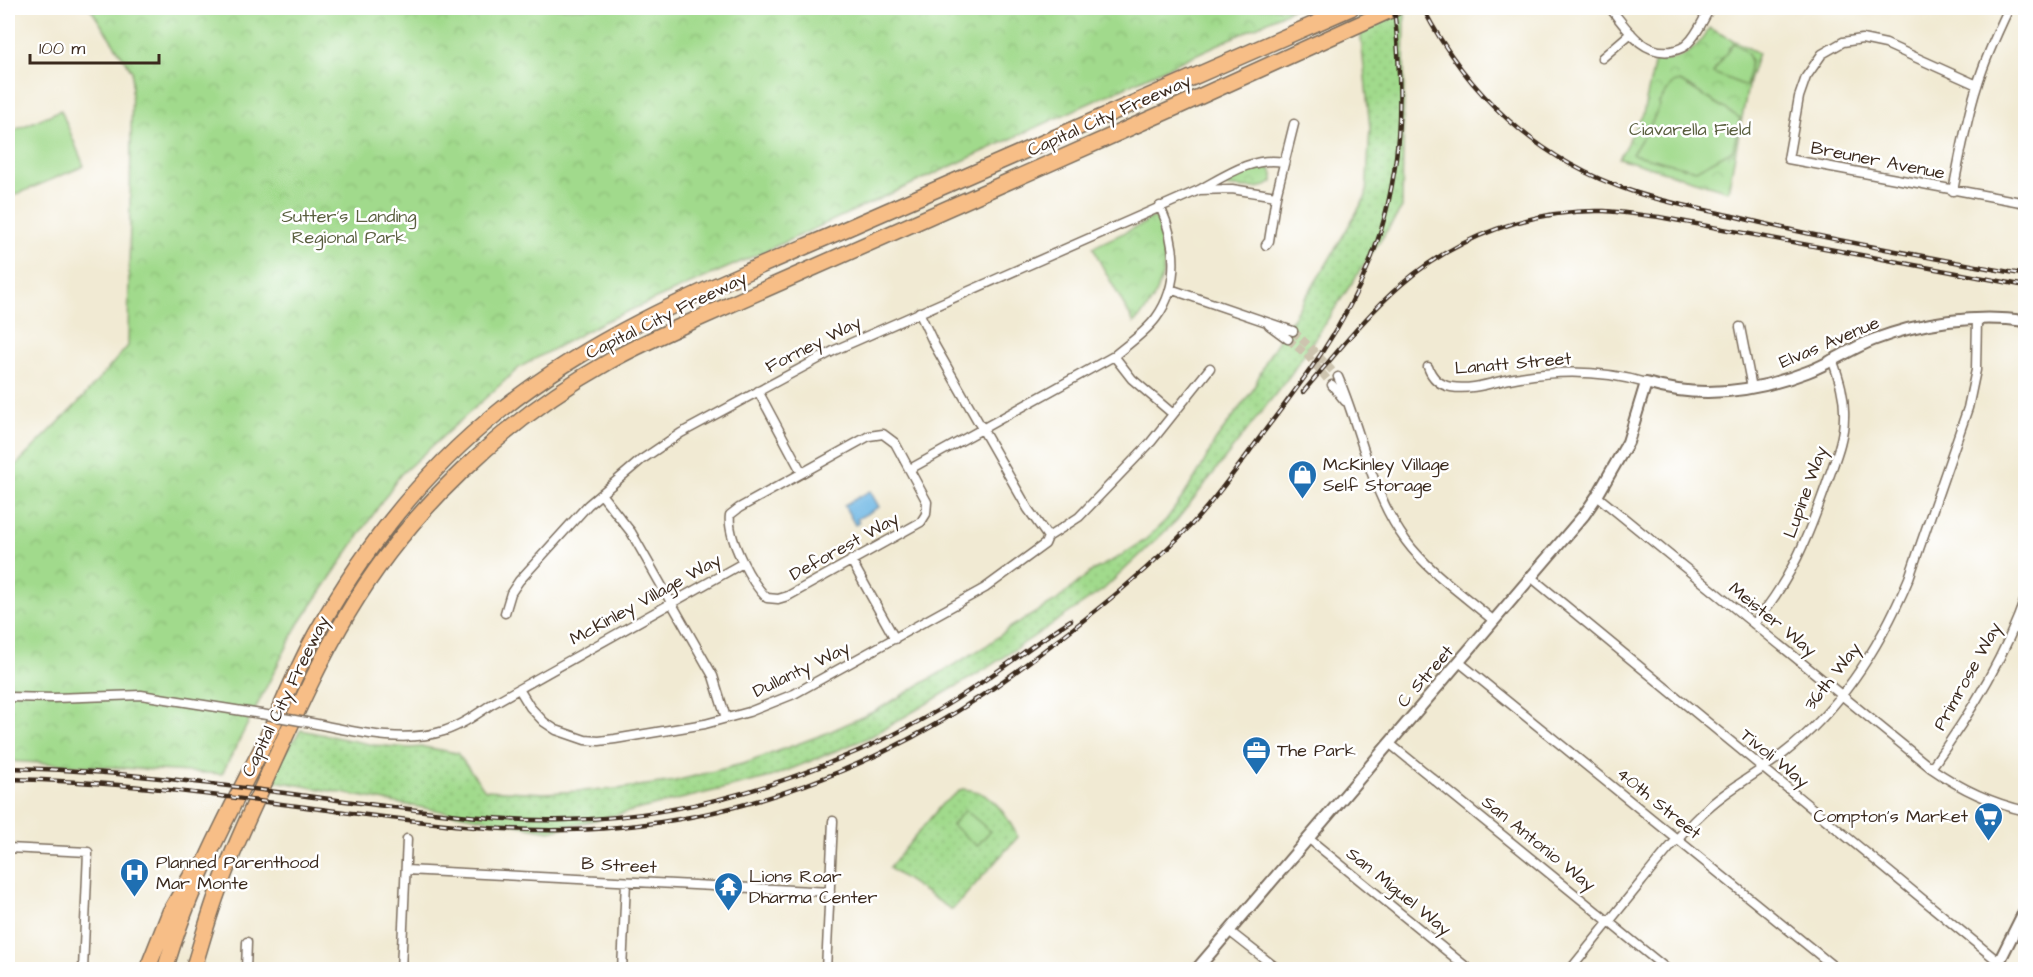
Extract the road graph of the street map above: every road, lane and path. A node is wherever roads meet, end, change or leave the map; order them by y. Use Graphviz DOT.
graph roads {
  1 [pos="1351,8"];
  2 [pos="1395,8"];
  3 [pos="1610,8"];
  4 [pos="1710,8"];
  5 [pos="2009,8"];
  6 [pos="1631,33"];
  7 [pos="1602,58"];
  8 [pos="1977,86"];
  9 [pos="1294,124"];
  10 [pos="1284,162"];
  11 [pos="1199,190"];
  12 [pos="1953,191"];
  13 [pos="1276,196"];
  14 [pos="2025,203"];
  15 [pos="1161,206"];
  16 [pos="1266,245"];
  17 [pos="1170,289"];
  18 [pos="920,312"];
  19 [pos="1977,319"];
  20 [pos="2025,321"];
  21 [pos="1740,327"];
  22 [pos="1290,335"];
  23 [pos="1114,356"];
  24 [pos="1832,359"];
  25 [pos="1428,367"];
  26 [pos="1210,368"];
  27 [pos="1335,381"];
  28 [pos="1646,383"];
  29 [pos="1752,388"];
  30 [pos="758,391"];
  31 [pos="1173,414"];
  32 [pos="982,430"];
  33 [pos="910,469"];
  34 [pos="802,473"];
  35 [pos="601,494"];
  36 [pos="1597,496"];
  37 [pos="1048,537"];
  38 [pos="851,560"];
  39 [pos="743,562"];
  40 [pos="1532,578"];
  41 [pos="2025,596"];
  42 [pos="671,604"];
  43 [pos="506,614"];
  44 [pos="1494,621"];
  45 [pos="1754,624"];
  46 [pos="895,639"];
  47 [pos="1459,662"];
  48 [pos="519,689"];
  49 [pos="1841,695"];
  50 [pos="8,697"];
  51 [pos="726,718"];
  52 [pos="1389,743"];
  53 [pos="1762,768"];
  54 [pos="1931,768"];
  55 [pos="2025,811"];
  56 [pos="248,818"];
  57 [pos="833,821"];
  58 [pos="1308,838"];
  59 [pos="1677,838"];
  60 [pos="407,839"];
  61 [pos="8,848"];
  62 [pos="212,848"];
  63 [pos="406,870"];
  64 [pos="626,882"];
  65 [pos="830,892"];
  66 [pos="2025,908"];
  67 [pos="1609,921"];
  68 [pos="1229,931"];
  69 [pos="247,942"];
  70 [pos="1997,966"];
  71 [pos="82,969"];
  72 [pos="147,969"];
  73 [pos="165,969"];
  74 [pos="194,969"];
  75 [pos="203,969"];
  76 [pos="246,969"];
  77 [pos="401,969"];
  78 [pos="622,969"];
  79 [pos="826,969"];
  80 [pos="1196,969"];
  81 [pos="1279,969"];
  82 [pos="1470,969"];
  83 [pos="1570,969"];
  84 [pos="1668,969"];
  85 [pos="1839,969"];
  1 -- 62 [label="highway, Capital City Freeway"];
  2 -- 56 [label="highway, Capital City Freeway"];
  3 -- 6 [label="street"];
  4 -- 6 [label="street"];
  5 -- 8 [label="street"];
  6 -- 7 [label="street"];
  8 -- 12 [label="street"];
  8 -- 12 [label="street, Breuner Avenue"];
  9 -- 10 [label="street"];
  10 -- 11 [label="street, Forney Way"];
  10 -- 13 [label="street"];
  11 -- 13 [label="street, Forney Way"];
  11 -- 15 [label="street, Forney Way"];
  12 -- 14 [label="street, Breuner Avenue"];
  13 -- 16 [label="street"];
  15 -- 17 [label="street"];
  15 -- 18 [label="street, Forney Way"];
  17 -- 22 [label="street"];
  17 -- 23 [label="street"];
  18 -- 30 [label="street, Forney Way"];
  18 -- 32 [label="street"];
  19 -- 20 [label="street, Elvas Avenue"];
  19 -- 24 [label="street, Elvas Avenue"];
  19 -- 49 [label="street, 36th Way"];
  21 -- 29 [label="street"];
  23 -- 31 [label="street"];
  23 -- 32 [label="street"];
  24 -- 29 [label="street, Elvas Avenue"];
  24 -- 45 [label="street, Lupine Way"];
  25 -- 28 [label="street, Lanatt Street"];
  26 -- 31 [label="street, Dullanty Way"];
  27 -- 44 [label="street"];
  28 -- 29 [label="street, Elvas Avenue"];
  28 -- 36 [label="street, C Street"];
  30 -- 34 [label="street"];
  30 -- 35 [label="street, Forney Way"];
  31 -- 37 [label="street, Dullanty Way"];
  32 -- 33 [label="street"];
  32 -- 37 [label="street"];
  33 -- 34 [label="street, McKinley Village Way"];
  33 -- 38 [label="street, Deforest Way"];
  34 -- 39 [label="street, McKinley Village Way"];
  35 -- 42 [label="street"];
  35 -- 43 [label="street, Forney Way"];
  36 -- 40 [label="street, C Street"];
  36 -- 45 [label="street, Meister Way"];
  37 -- 46 [label="street, Dullanty Way"];
  38 -- 39 [label="street, Deforest Way"];
  38 -- 46 [label="street"];
  39 -- 42 [label="street, McKinley Village Way"];
  40 -- 44 [label="street, C Street"];
  40 -- 53 [label="street, Tivoli Way"];
  41 -- 54 [label="street, Primrose Way"];
  42 -- 48 [label="street, McKinley Village Way"];
  42 -- 51 [label="street"];
  44 -- 47 [label="street, C Street"];
  45 -- 49 [label="street, Meister Way"];
  46 -- 51 [label="street, Dullanty Way"];
  47 -- 52 [label="street, C Street"];
  47 -- 59 [label="street, 40th Street"];
  48 -- 50 [label="street, McKinley Village Way, bridge"];
  48 -- 51 [label="street, Dullanty Way"];
  49 -- 53 [label="street, 36th Way"];
  49 -- 54 [label="street, Meister Way"];
  52 -- 58 [label="street, C Street"];
  52 -- 67 [label="street, San Antonio Way"];
  53 -- 59 [label="street, 36th Way"];
  53 -- 70 [label="street, Tivoli Way"];
  54 -- 55 [label="street, Meister Way"];
  56 -- 74 [label="highway, Capital City Freeway"];
  56 -- 75 [label="highway"];
  57 -- 65 [label="street"];
  58 -- 68 [label="street, C Street"];
  58 -- 82 [label="street, San Miguel Way"];
  59 -- 67 [label="street, 36th Way"];
  59 -- 85 [label="street, 40th Street"];
  60 -- 63 [label="street"];
  61 -- 71 [label="street"];
  62 -- 72 [label="highway"];
  62 -- 73 [label="highway, Capital City Freeway"];
  63 -- 64 [label="street, B Street"];
  63 -- 77 [label="street"];
  64 -- 65 [label="street, B Street"];
  64 -- 78 [label="street"];
  65 -- 79 [label="street"];
  66 -- 70 [label="street"];
  67 -- 83 [label="street, 36th Way"];
  67 -- 84 [label="street, San Antonio Way"];
  68 -- 80 [label="street, C Street"];
  68 -- 81 [label="street"];
  69 -- 76 [label="street"];
}
